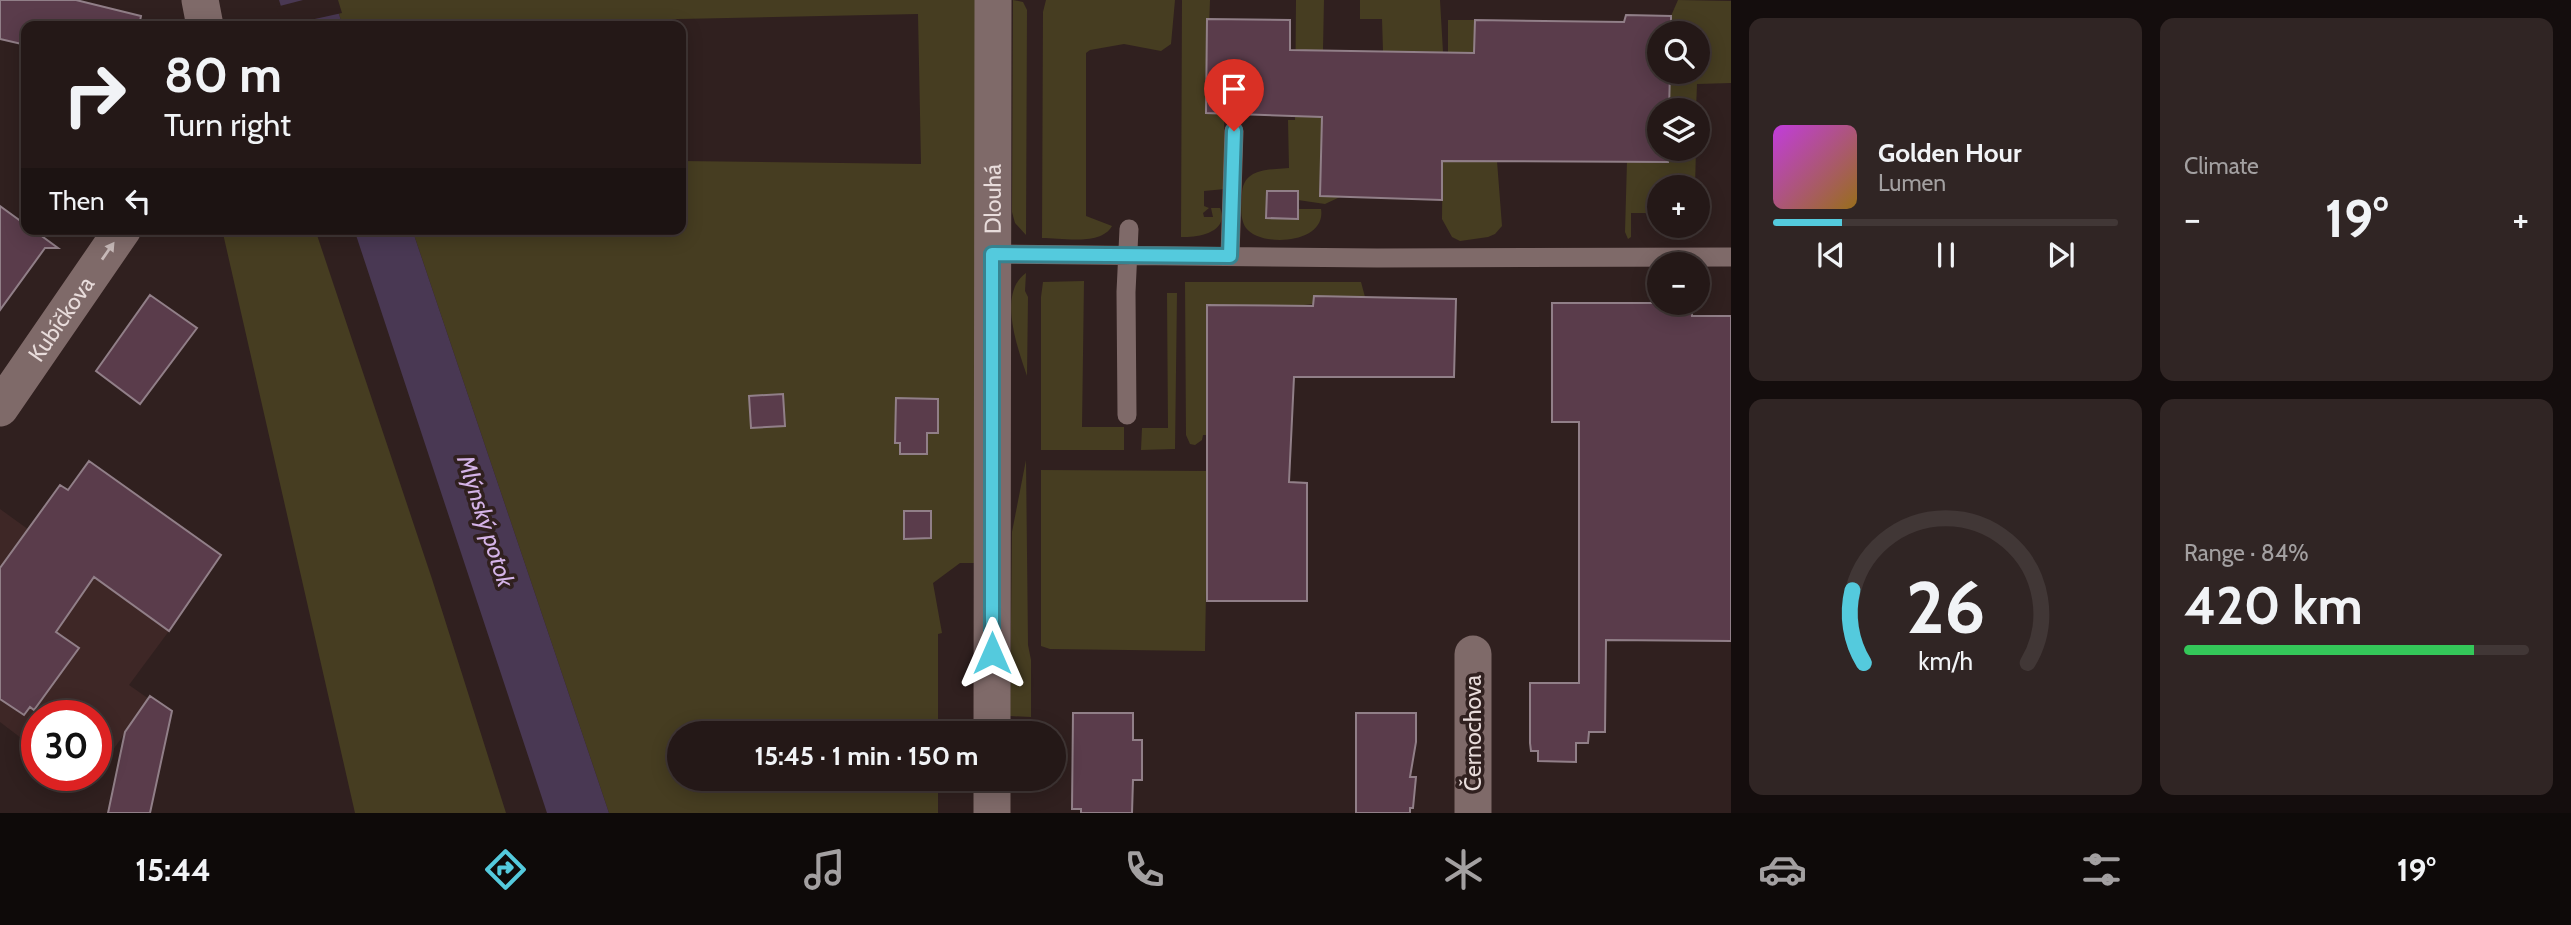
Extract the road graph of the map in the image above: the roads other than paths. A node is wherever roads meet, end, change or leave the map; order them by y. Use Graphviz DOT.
graph roads {
  1 [pos="200,0"];
  2 [pos="993,0"];
  3 [pos="204,21"];
  4 [pos="1234,131"];
  5 [pos="1129,229"];
  6 [pos="119,235"];
  7 [pos="992,254"];
  8 [pos="1128,256"];
  9 [pos="1230,256"];
  10 [pos="1731,257"];
  11 [pos="0,408"];
  12 [pos="1127,415"];
  13 [pos="1473,654"];
  14 [pos="992,721"];
  15 [pos="992,791"];
  16 [pos="992,813"];
  17 [pos="1473,813"];
  1 -- 3 [label="street"];
  2 -- 7 [label="street, Dlouhá"];
  4 -- 9 [label="lane"];
  5 -- 8 [label="lane"];
  11 -- 6 [label="street, Kubíčkova, one-way"];
  7 -- 8 [label="lane"];
  7 -- 14 [label="street, Dlouhá"];
  8 -- 9 [label="lane"];
  8 -- 12 [label="lane"];
  9 -- 10 [label="lane"];
  13 -- 17 [label="street, Černochova"];
  15 -- 16 [label="street"];
}
